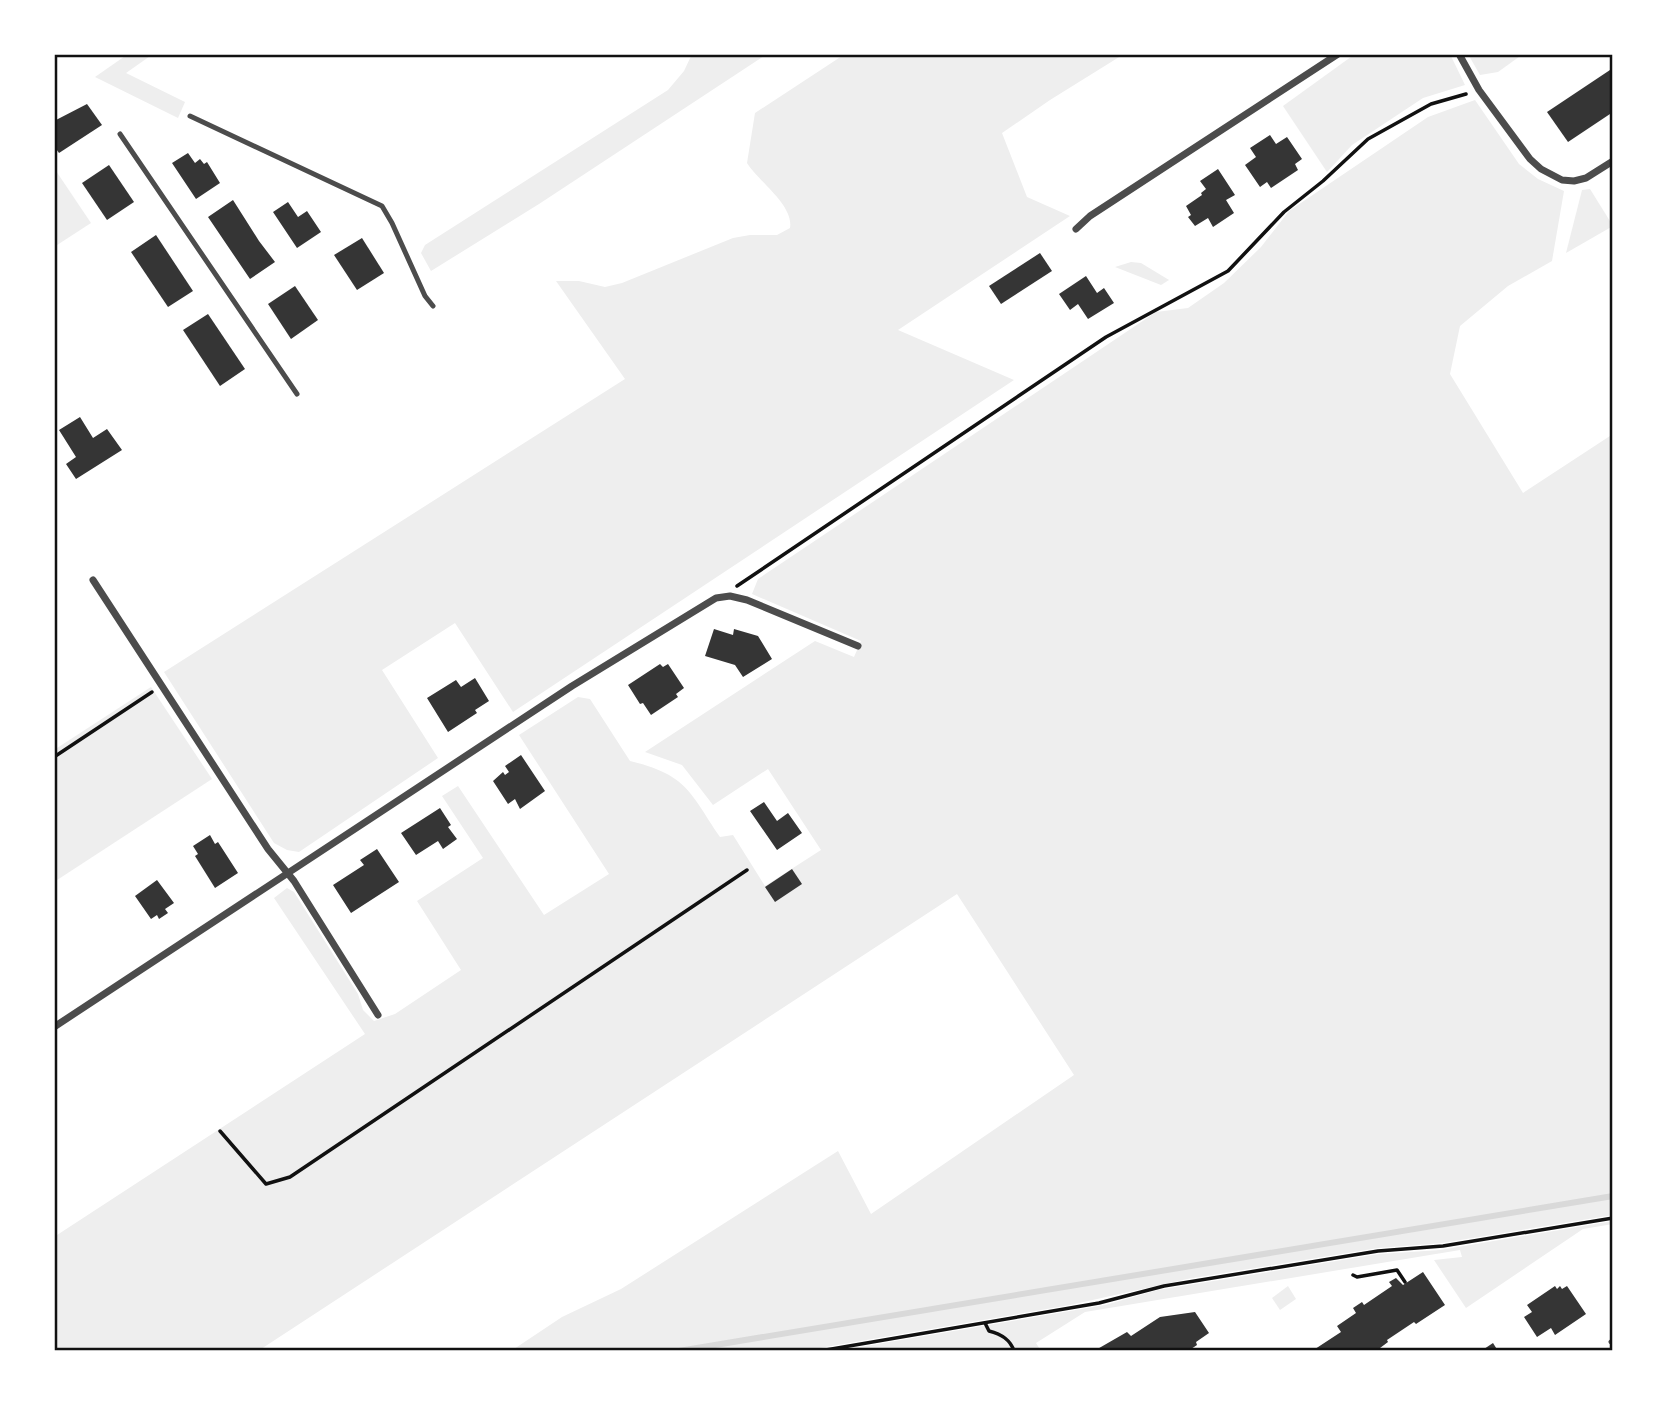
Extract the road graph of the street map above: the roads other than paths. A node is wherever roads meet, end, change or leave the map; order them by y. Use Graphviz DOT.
graph roads {
  1 [pos="1338,54"];
  2 [pos="1459,54"];
  3 [pos="190,116"];
  4 [pos="120,134"];
  5 [pos="1613,161"];
  6 [pos="1076,229"];
  7 [pos="433,306"];
  8 [pos="297,394"];
  9 [pos="93,580"];
  10 [pos="858,646"];
  11 [pos="287,873"];
  12 [pos="378,1015"];
  13 [pos="54,1027"];
  1 -- 6 [label="street"];
  2 -- 5 [label="street"];
  3 -- 7 [label="lane"];
  4 -- 8 [label="lane"];
  9 -- 11 [label="street"];
  10 -- 11 [label="street"];
  11 -- 12 [label="street"];
  11 -- 13 [label="street"];
}
